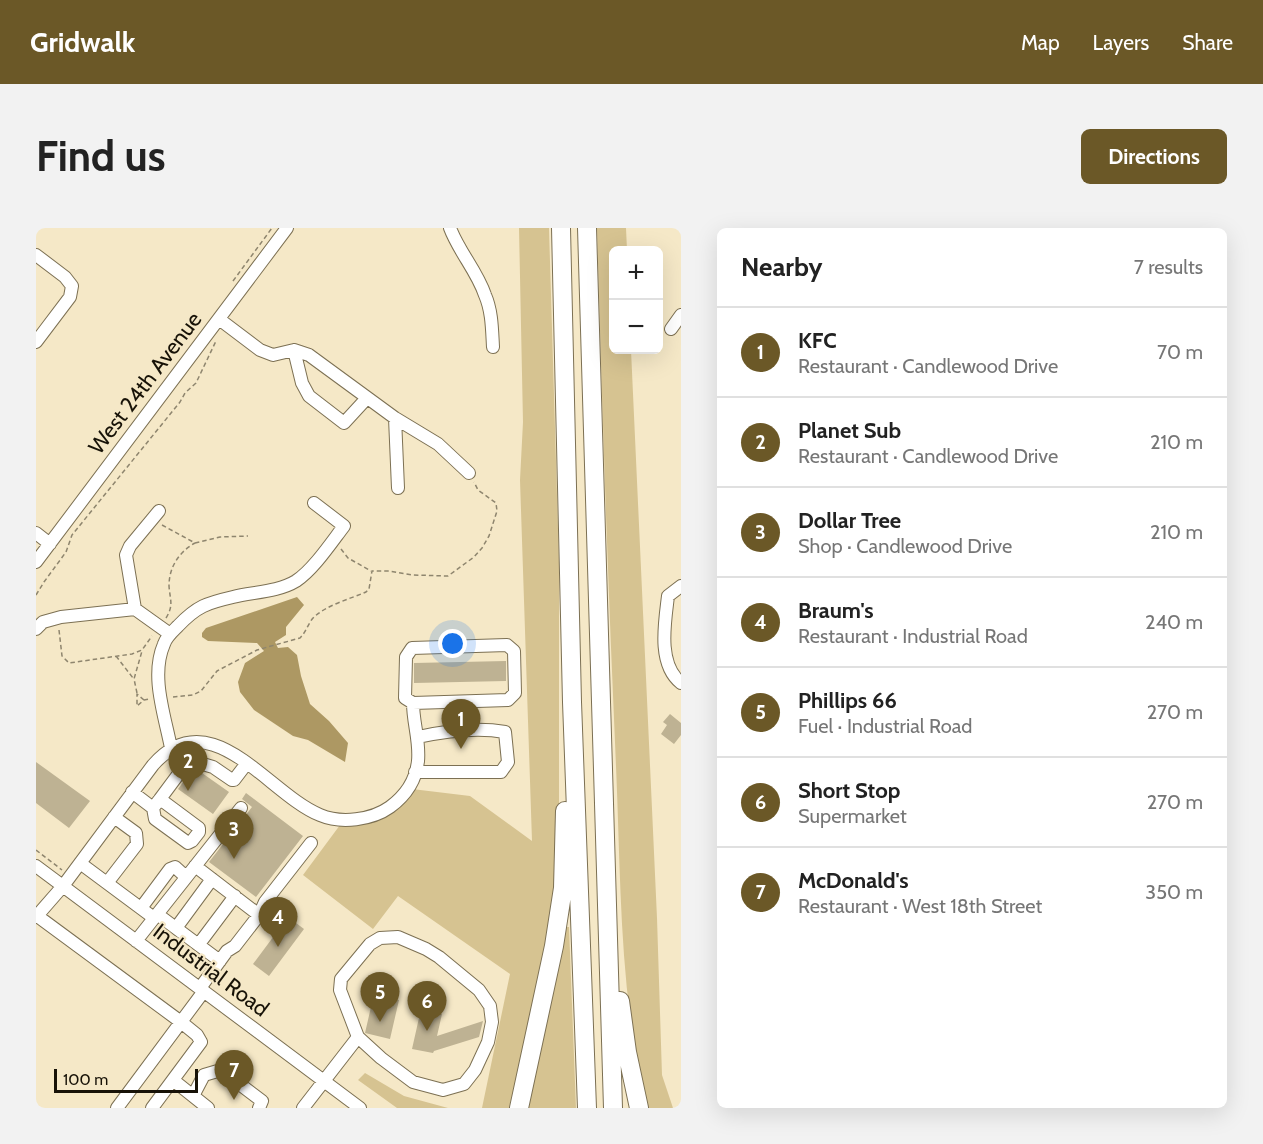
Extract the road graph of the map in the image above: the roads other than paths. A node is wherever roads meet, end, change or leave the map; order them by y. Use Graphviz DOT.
graph roads {
  1 [pos="287,228"];
  2 [pos="450,228"];
  3 [pos="561,228"];
  4 [pos="587,228"];
  5 [pos="36,255"];
  6 [pos="681,315"];
  7 [pos="224,322"];
  8 [pos="670,329"];
  9 [pos="36,342"];
  10 [pos="493,347"];
  11 [pos="294,350"];
  12 [pos="367,398"];
  13 [pos="395,418"];
  14 [pos="469,473"];
  15 [pos="398,488"];
  16 [pos="314,503"];
  17 [pos="156,515"];
  18 [pos="36,533"];
  19 [pos="50,544"];
  20 [pos="36,562"];
  21 [pos="681,586"];
  22 [pos="135,609"];
  23 [pos="36,629"];
  24 [pos="170,634"];
  25 [pos="681,683"];
  26 [pos="572,702"];
  27 [pos="413,703"];
  28 [pos="418,737"];
  29 [pos="188,744"];
  30 [pos="171,748"];
  31 [pos="189,760"];
  32 [pos="247,763"];
  33 [pos="415,772"];
  34 [pos="132,792"];
  35 [pos="241,808"];
  36 [pos="114,817"];
  37 [pos="311,843"];
  38 [pos="80,863"];
  39 [pos="36,866"];
  40 [pos="195,866"];
  41 [pos="186,877"];
  42 [pos="212,879"];
  43 [pos="67,881"];
  44 [pos="107,883"];
  45 [pos="235,896"];
  46 [pos="141,908"];
  47 [pos="259,915"];
  48 [pos="36,916"];
  49 [pos="156,916"];
  50 [pos="176,928"];
  51 [pos="136,941"];
  52 [pos="199,944"];
  53 [pos="609,947"];
  54 [pos="220,961"];
  55 [pos="202,990"];
  56 [pos="180,1022"];
  57 [pos="358,1037"];
  58 [pos="173,1080"];
  59 [pos="324,1081"];
  60 [pos="193,1096"];
  61 [pos="117,1108"];
  62 [pos="152,1108"];
  63 [pos="208,1108"];
  64 [pos="259,1108"];
  65 [pos="303,1108"];
  66 [pos="360,1108"];
  67 [pos="519,1108"];
  68 [pos="587,1108"];
  69 [pos="613,1108"];
  70 [pos="639,1108"];
  1 -- 7 [label="street, West 24th Avenue"];
  2 -- 10 [label="street"];
  3 -- 26 [label="highway"];
  4 -- 53 [label="highway"];
  5 -- 9 [label="street"];
  6 -- 8 [label="street"];
  7 -- 11 [label="street"];
  7 -- 19 [label="street, West 24th Avenue"];
  11 -- 12 [label="street"];
  11 -- 12 [label="street"];
  12 -- 13 [label="street"];
  13 -- 14 [label="street"];
  13 -- 15 [label="street"];
  16 -- 24 [label="street"];
  17 -- 22 [label="street"];
  18 -- 19 [label="street"];
  19 -- 20 [label="street, West 24th Avenue"];
  21 -- 25 [label="street"];
  22 -- 23 [label="street"];
  22 -- 24 [label="street"];
  24 -- 30 [label="street"];
  26 -- 67 [label="highway"];
  26 -- 68 [label="highway"];
  27 -- 27 [label="street"];
  27 -- 28 [label="street"];
  28 -- 33 [label="street"];
  28 -- 33 [label="street"];
  29 -- 30 [label="street"];
  29 -- 31 [label="street"];
  29 -- 32 [label="street"];
  30 -- 34 [label="street"];
  31 -- 32 [label="street"];
  31 -- 34 [label="street"];
  32 -- 33 [label="street"];
  34 -- 36 [label="street"];
  35 -- 40 [label="street"];
  36 -- 38 [label="street"];
  36 -- 44 [label="street"];
  37 -- 47 [label="street"];
  38 -- 43 [label="street"];
  38 -- 44 [label="street"];
  39 -- 43 [label="street, Industrial Road"];
  40 -- 41 [label="street"];
  40 -- 42 [label="street"];
  41 -- 46 [label="street"];
  41 -- 49 [label="street"];
  42 -- 45 [label="street"];
  42 -- 50 [label="street"];
  43 -- 48 [label="street"];
  43 -- 51 [label="street, Industrial Road"];
  44 -- 46 [label="street"];
  45 -- 47 [label="street"];
  45 -- 52 [label="street"];
  46 -- 49 [label="street"];
  47 -- 54 [label="street"];
  48 -- 56 [label="street"];
  49 -- 50 [label="street"];
  49 -- 51 [label="street"];
  50 -- 52 [label="street"];
  51 -- 55 [label="street, Industrial Road"];
  52 -- 54 [label="street"];
  53 -- 69 [label="highway"];
  53 -- 70 [label="highway"];
  54 -- 55 [label="street"];
  55 -- 56 [label="street"];
  55 -- 59 [label="street, Industrial Road"];
  56 -- 58 [label="street"];
  56 -- 61 [label="street"];
  57 -- 57 [label="street"];
  57 -- 59 [label="street"];
  58 -- 60 [label="street"];
  58 -- 62 [label="street"];
  59 -- 65 [label="street"];
  59 -- 66 [label="street, Industrial Road"];
  60 -- 63 [label="street"];
  60 -- 64 [label="street"];
}
